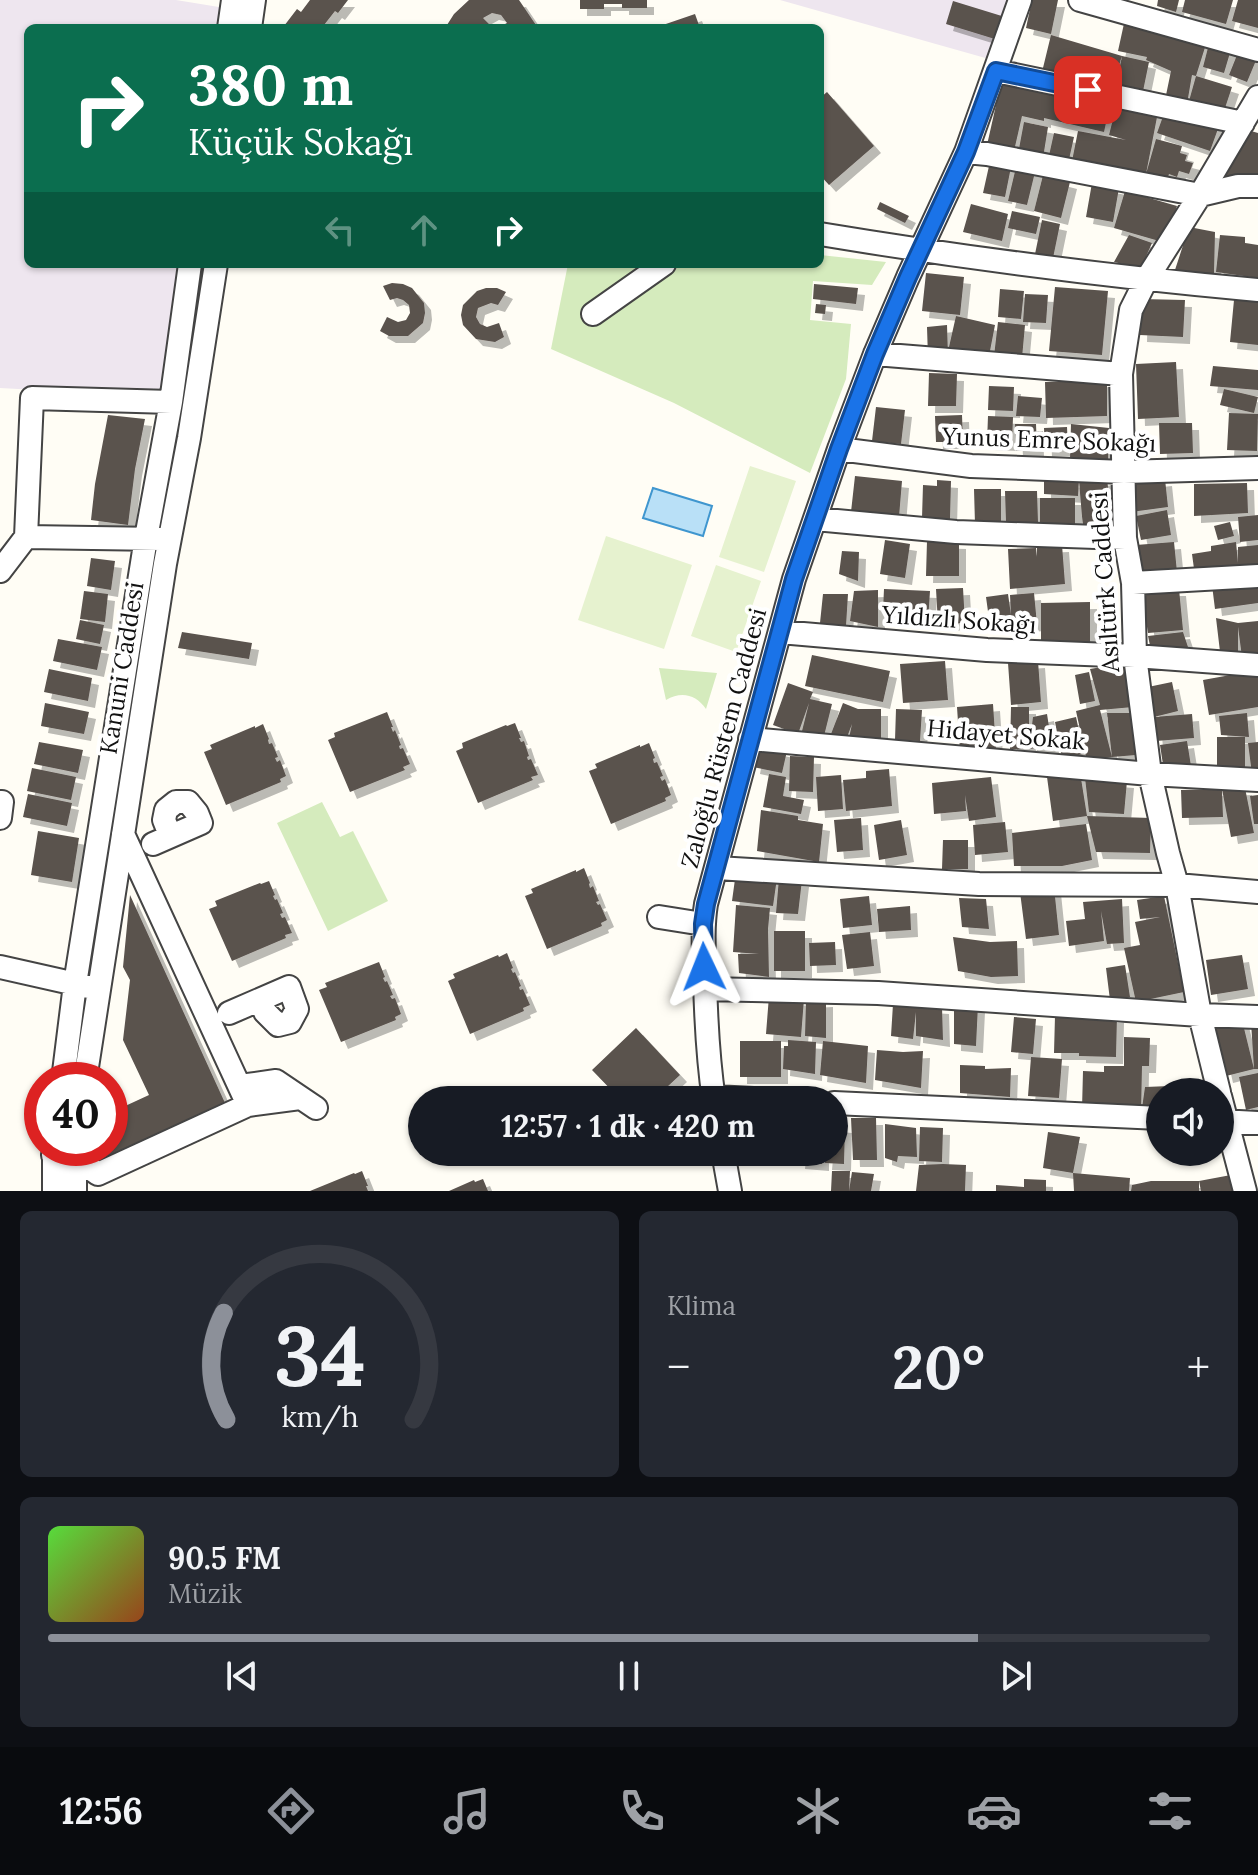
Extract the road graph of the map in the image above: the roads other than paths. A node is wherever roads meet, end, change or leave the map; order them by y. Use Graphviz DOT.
graph roads {
  1 [pos="233,0"];
  2 [pos="254,0"];
  3 [pos="1020,0"];
  4 [pos="1080,0"];
  5 [pos="230,24"];
  6 [pos="251,24"];
  7 [pos="1258,50"];
  8 [pos="996,71"];
  9 [pos="1258,97"];
  10 [pos="1243,123"];
  11 [pos="966,152"];
  12 [pos="1258,186"];
  13 [pos="1200,195"];
  14 [pos="824,235"];
  15 [pos="920,251"];
  16 [pos="189,268"];
  17 [pos="215,268"];
  18 [pos="658,268"];
  19 [pos="1146,280"];
  20 [pos="1258,290"];
  21 [pos="593,314"];
  22 [pos="875,354"];
  23 [pos="1121,374"];
  24 [pos="171,402"];
  25 [pos="839,449"];
  26 [pos="1258,468"];
  27 [pos="1124,472"];
  28 [pos="815,519"];
  29 [pos="26,537"];
  30 [pos="146,538"];
  31 [pos="1125,538"];
  32 [pos="169,540"];
  33 [pos="0,571"];
  34 [pos="1258,576"];
  35 [pos="1133,583"];
  36 [pos="780,632"];
  37 [pos="1135,656"];
  38 [pos="1258,665"];
  39 [pos="750,739"];
  40 [pos="1150,774"];
  41 [pos="1258,780"];
  42 [pos="0,802"];
  43 [pos="0,818"];
  44 [pos="123,834"];
  45 [pos="717,868"];
  46 [pos="1177,885"];
  47 [pos="1258,892"];
  48 [pos="670,919"];
  49 [pos="703,924"];
  50 [pos="0,967"];
  51 [pos="75,984"];
  52 [pos="98,988"];
  53 [pos="705,989"];
  54 [pos="265,1012"];
  55 [pos="229,1013"];
  56 [pos="1200,1015"];
  57 [pos="1258,1017"];
  58 [pos="65,1062"];
  59 [pos="88,1062"];
  60 [pos="1216,1078"];
  61 [pos="712,1086"];
  62 [pos="244,1096"];
  63 [pos="306,1097"];
  64 [pos="848,1104"];
  65 [pos="1146,1117"];
  66 [pos="1234,1122"];
  67 [pos="1258,1123"];
  68 [pos="1234,1156"];
  69 [pos="128,1159"];
  70 [pos="60,1166"];
  71 [pos="68,1166"];
  72 [pos="86,1166"];
  73 [pos="114,1166"];
  74 [pos="726,1166"];
  75 [pos="54,1191"];
  76 [pos="75,1191"];
  77 [pos="730,1191"];
  78 [pos="1245,1191"];
  1 -- 5 [label="street"];
  2 -- 6 [label="street"];
  3 -- 8 [label="street, Zaloğlu Rüstem Caddesi"];
  4 -- 7 [label="street"];
  8 -- 10 [label="street"];
  8 -- 11 [label="street, Zaloğlu Rüstem Caddesi"];
  9 -- 10 [label="street, Asıltürk Caddesi"];
  10 -- 13 [label="street, Asıltürk Caddesi"];
  11 -- 13 [label="street"];
  11 -- 15 [label="street, Zaloğlu Rüstem Caddesi"];
  12 -- 13 [label="street"];
  13 -- 19 [label="street, Asıltürk Caddesi"];
  14 -- 15 [label="street"];
  15 -- 19 [label="street"];
  15 -- 22 [label="street, Zaloğlu Rüstem Caddesi"];
  16 -- 24 [label="street, Kanuni Caddesi"];
  17 -- 32 [label="street, Kanuni Caddesi"];
  18 -- 21 [label="street"];
  19 -- 20 [label="street"];
  19 -- 23 [label="street, Asıltürk Caddesi"];
  22 -- 23 [label="street"];
  22 -- 25 [label="street, Zaloğlu Rüstem Caddesi"];
  23 -- 27 [label="street, Asıltürk Caddesi"];
  24 -- 29 [label="street"];
  24 -- 30 [label="street, Kanuni Caddesi"];
  25 -- 27 [label="street, Yunus Emre Sokağı"];
  25 -- 28 [label="street, Zaloğlu Rüstem Caddesi"];
  26 -- 27 [label="street, Yunus Emre Sokağı"];
  27 -- 31 [label="street, Asıltürk Caddesi"];
  28 -- 31 [label="street"];
  28 -- 36 [label="street, Zaloğlu Rüstem Caddesi"];
  29 -- 30 [label="street"];
  29 -- 33 [label="street"];
  30 -- 32 [label="street"];
  30 -- 51 [label="street, Kanuni Caddesi"];
  31 -- 35 [label="street, Asıltürk Caddesi"];
  32 -- 44 [label="street, Kanuni Caddesi"];
  34 -- 35 [label="street"];
  35 -- 37 [label="street, Asıltürk Caddesi"];
  36 -- 37 [label="street, Yıldızlı Sokağı"];
  36 -- 39 [label="street, Zaloğlu Rüstem Caddesi"];
  37 -- 38 [label="street, Yıldızlı Sokağı"];
  37 -- 40 [label="street, Asıltürk Caddesi"];
  39 -- 40 [label="street, Hidayet Sokak"];
  39 -- 45 [label="street, Zaloğlu Rüstem Caddesi"];
  40 -- 41 [label="street, Hidayet Sokak"];
  40 -- 46 [label="street, Asıltürk Caddesi"];
  42 -- 43 [label="street"];
  44 -- 52 [label="street, Kanuni Caddesi"];
  44 -- 62 [label="street"];
  45 -- 46 [label="street"];
  45 -- 49 [label="street, Zaloğlu Rüstem Caddesi"];
  46 -- 47 [label="street"];
  46 -- 56 [label="street, Asıltürk Caddesi"];
  48 -- 49 [label="street"];
  49 -- 53 [label="street, Zaloğlu Rüstem Caddesi"];
  50 -- 51 [label="street"];
  51 -- 52 [label="street"];
  51 -- 58 [label="street, Kanuni Caddesi"];
  52 -- 59 [label="street, Kanuni Caddesi"];
  53 -- 56 [label="street"];
  53 -- 61 [label="street, Zaloğlu Rüstem Caddesi"];
  54 -- 55 [label="street"];
  56 -- 57 [label="street"];
  56 -- 60 [label="street, Asıltürk Caddesi"];
  62 -- 63 [label="street"];
  62 -- 69 [label="street"];
  64 -- 65 [label="street"];
  66 -- 67 [label="street"];
  68 -- 78 [label="street, Asıltürk Caddesi"];
  70 -- 75 [label="street"];
  71 -- 76 [label="street"];
  72 -- 73 [label="street"];
  74 -- 77 [label="street"];
}
